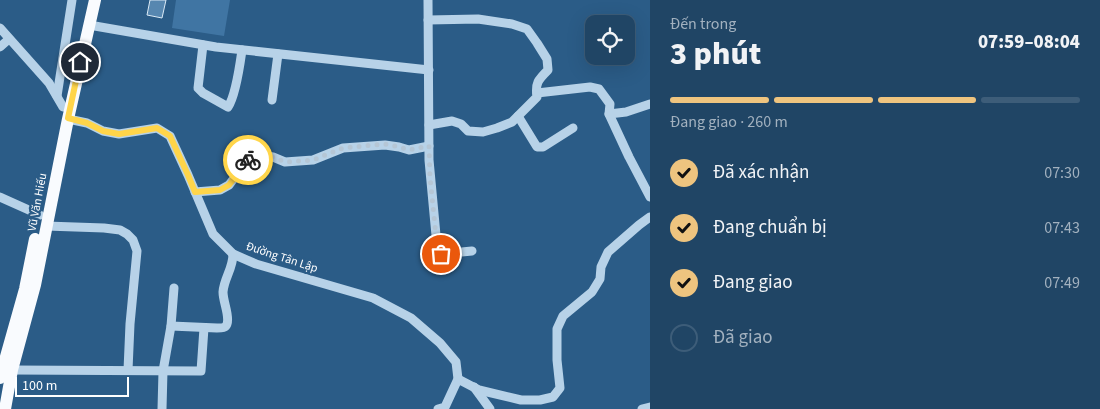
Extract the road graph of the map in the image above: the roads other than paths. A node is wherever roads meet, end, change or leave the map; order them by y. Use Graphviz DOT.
graph roads {
  1 [pos="72,0"];
  2 [pos="87,0"];
  3 [pos="95,0"];
  4 [pos="428,0"];
  5 [pos="428,20"];
  6 [pos="89,25"];
  7 [pos="0,28"];
  8 [pos="9,38"];
  9 [pos="203,45"];
  10 [pos="0,47"];
  11 [pos="242,50"];
  12 [pos="278,54"];
  13 [pos="429,70"];
  14 [pos="537,93"];
  15 [pos="272,100"];
  16 [pos="650,104"];
  17 [pos="62,107"];
  18 [pos="609,114"];
  19 [pos="518,116"];
  20 [pos="429,125"];
  21 [pos="573,128"];
  22 [pos="429,146"];
  23 [pos="195,192"];
  24 [pos="0,197"];
  25 [pos="650,197"];
  26 [pos="650,217"];
  27 [pos="43,221"];
  28 [pos="472,251"];
  29 [pos="233,254"];
  30 [pos="174,288"];
  31 [pos="172,326"];
  32 [pos="204,328"];
  33 [pos="128,370"];
  34 [pos="163,371"];
  35 [pos="3,372"];
  36 [pos="458,379"];
  37 [pos="474,387"];
  38 [pos="650,406"];
  39 [pos="444,408"];
  40 [pos="5,409"];
  41 [pos="162,409"];
  42 [pos="490,409"];
  43 [pos="642,409"];
  1 -- 17 [label="street"];
  2 -- 17 [label="main road, Vũ Văn Hiếu"];
  3 -- 6 [label="main road, Vũ Văn Hiếu"];
  4 -- 5 [label="street"];
  5 -- 13 [label="street"];
  5 -- 14 [label="street"];
  6 -- 9 [label="street"];
  6 -- 17 [label="main road, Vũ Văn Hiếu"];
  7 -- 8 [label="street"];
  8 -- 10 [label="street"];
  8 -- 17 [label="street"];
  9 -- 11 [label="street"];
  9 -- 11 [label="street"];
  11 -- 12 [label="street"];
  12 -- 13 [label="street"];
  12 -- 15 [label="street"];
  13 -- 20 [label="street"];
  14 -- 18 [label="street"];
  14 -- 19 [label="street"];
  16 -- 18 [label="street"];
  17 -- 23 [label="street, Đường Tân Lập"];
  17 -- 27 [label="main road, Vũ Văn Hiếu"];
  18 -- 25 [label="street"];
  19 -- 20 [label="street"];
  19 -- 21 [label="street"];
  20 -- 22 [label="street"];
  22 -- 23 [label="street"];
  22 -- 28 [label="street"];
  23 -- 29 [label="street, Đường Tân Lập"];
  24 -- 27 [label="street"];
  26 -- 37 [label="street"];
  27 -- 33 [label="street"];
  27 -- 35 [label="main road, Vũ Văn Hiếu"];
  29 -- 32 [label="street"];
  29 -- 36 [label="street, Đường Tân Lập"];
  30 -- 31 [label="street"];
  31 -- 32 [label="street"];
  31 -- 34 [label="street"];
  32 -- 34 [label="street"];
  33 -- 34 [label="street"];
  33 -- 35 [label="street"];
  34 -- 41 [label="street"];
  35 -- 40 [label="main road, Vũ Văn Hiếu"];
  36 -- 37 [label="street"];
  36 -- 39 [label="street"];
  37 -- 42 [label="street"];
  38 -- 43 [label="street"];
}
